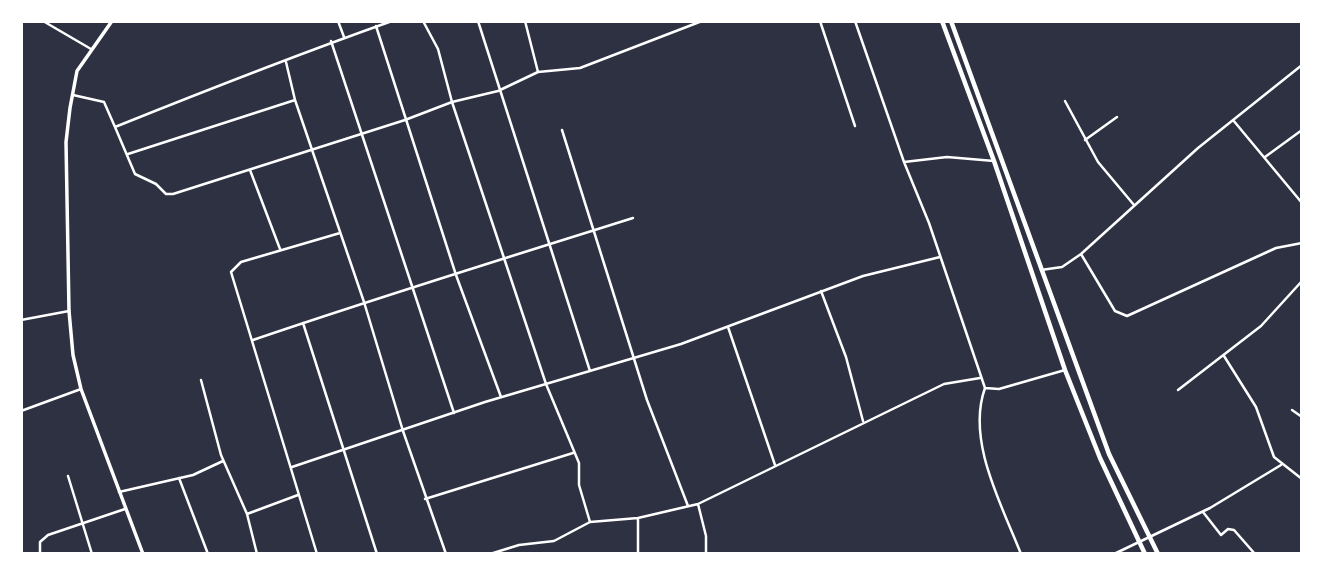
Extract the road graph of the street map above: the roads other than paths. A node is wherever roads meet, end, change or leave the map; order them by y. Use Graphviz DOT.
graph roads {
  1 [pos="43,21"];
  2 [pos="112,21"];
  3 [pos="338,21"];
  4 [pos="392,21"];
  5 [pos="424,21"];
  6 [pos="478,21"];
  7 [pos="525,21"];
  8 [pos="702,21"];
  9 [pos="820,21"];
  10 [pos="855,21"];
  11 [pos="942,21"];
  12 [pos="951,21"];
  13 [pos="376,26"];
  14 [pos="344,37"];
  15 [pos="331,41"];
  16 [pos="91,49"];
  17 [pos="286,62"];
  18 [pos="1302,65"];
  19 [pos="538,72"];
  20 [pos="498,91"];
  21 [pos="73,95"];
  22 [pos="295,100"];
  23 [pos="1065,101"];
  24 [pos="452,102"];
  25 [pos="1117,117"];
  26 [pos="405,120"];
  27 [pos="1233,120"];
  28 [pos="855,125"];
  29 [pos="116,127"];
  30 [pos="562,130"];
  31 [pos="1302,130"];
  32 [pos="361,135"];
  33 [pos="1085,140"];
  34 [pos="312,150"];
  35 [pos="127,154"];
  36 [pos="1265,157"];
  37 [pos="904,162"];
  38 [pos="994,162"];
  39 [pos="250,170"];
  40 [pos="1302,203"];
  41 [pos="1134,205"];
  42 [pos="633,218"];
  43 [pos="595,230"];
  44 [pos="341,232"];
  45 [pos="1302,243"];
  46 [pos="548,245"];
  47 [pos="280,249"];
  48 [pos="1081,254"];
  49 [pos="940,257"];
  50 [pos="504,261"];
  51 [pos="1041,270"];
  52 [pos="456,275"];
  53 [pos="1302,281"];
  54 [pos="413,287"];
  55 [pos="821,291"];
  56 [pos="364,302"];
  57 [pos="69,311"];
  58 [pos="21,320"];
  59 [pos="303,323"];
  60 [pos="728,327"];
  61 [pos="253,340"];
  62 [pos="1224,356"];
  63 [pos="634,357"];
  64 [pos="1065,370"];
  65 [pos="590,371"];
  66 [pos="980,378"];
  67 [pos="201,380"];
  68 [pos="546,384"];
  69 [pos="985,388"];
  70 [pos="81,389"];
  71 [pos="1178,390"];
  72 [pos="501,397"];
  73 [pos="1292,410"];
  74 [pos="21,411"];
  75 [pos="454,413"];
  76 [pos="1302,416"];
  77 [pos="863,422"];
  78 [pos="402,431"];
  79 [pos="346,449"];
  80 [pos="573,453"];
  81 [pos="223,461"];
  82 [pos="1281,465"];
  83 [pos="775,466"];
  84 [pos="292,467"];
  85 [pos="68,476"];
  86 [pos="179,478"];
  87 [pos="1302,479"];
  88 [pos="119,492"];
  89 [pos="298,495"];
  90 [pos="425,499"];
  91 [pos="698,504"];
  92 [pos="688,506"];
  93 [pos="125,509"];
  94 [pos="1202,512"];
  95 [pos="247,514"];
  96 [pos="638,518"];
  97 [pos="590,522"];
  98 [pos="81,523"];
  99 [pos="1149,537"];
  100 [pos="1138,542"];
  101 [pos="40,554"];
  102 [pos="92,554"];
  103 [pos="143,554"];
  104 [pos="208,554"];
  105 [pos="257,554"];
  106 [pos="317,554"];
  107 [pos="377,554"];
  108 [pos="446,554"];
  109 [pos="491,554"];
  110 [pos="638,554"];
  111 [pos="706,554"];
  112 [pos="1021,554"];
  113 [pos="1114,554"];
  114 [pos="1145,554"];
  115 [pos="1158,554"];
  116 [pos="1255,554"];
  1 -- 16 [label="street"];
  2 -- 16 [label="street"];
  3 -- 14 [label="street"];
  4 -- 13 [label="street"];
  5 -- 24 [label="street"];
  6 -- 20 [label="street"];
  7 -- 19 [label="street"];
  8 -- 19 [label="street"];
  9 -- 28 [label="street"];
  10 -- 37 [label="street"];
  11 -- 38 [label="main road"];
  12 -- 51 [label="main road"];
  13 -- 14 [label="street"];
  13 -- 26 [label="street"];
  14 -- 15 [label="street"];
  15 -- 17 [label="street"];
  15 -- 32 [label="street"];
  16 -- 21 [label="street"];
  17 -- 22 [label="street"];
  17 -- 29 [label="street"];
  18 -- 27 [label="street"];
  19 -- 20 [label="street"];
  20 -- 24 [label="street"];
  20 -- 46 [label="street"];
  21 -- 29 [label="street"];
  21 -- 57 [label="street"];
  22 -- 34 [label="street"];
  22 -- 35 [label="street"];
  23 -- 33 [label="street"];
  24 -- 26 [label="street"];
  24 -- 50 [label="street"];
  25 -- 33 [label="street"];
  26 -- 32 [label="street"];
  26 -- 52 [label="street"];
  27 -- 36 [label="street"];
  27 -- 41 [label="street"];
  29 -- 35 [label="street"];
  30 -- 43 [label="street"];
  31 -- 36 [label="street"];
  32 -- 34 [label="street"];
  32 -- 54 [label="street"];
  33 -- 41 [label="street"];
  34 -- 39 [label="street"];
  34 -- 44 [label="street"];
  35 -- 39 [label="street"];
  36 -- 40 [label="street"];
  37 -- 38 [label="street"];
  37 -- 49 [label="street"];
  38 -- 64 [label="main road"];
  39 -- 47 [label="street"];
  41 -- 48 [label="street"];
  42 -- 43 [label="street"];
  43 -- 46 [label="street"];
  43 -- 63 [label="street"];
  44 -- 47 [label="street"];
  44 -- 56 [label="street"];
  45 -- 48 [label="street"];
  46 -- 50 [label="street"];
  46 -- 65 [label="street"];
  47 -- 61 [label="street"];
  48 -- 51 [label="street"];
  49 -- 55 [label="street"];
  49 -- 66 [label="street"];
  50 -- 52 [label="street"];
  50 -- 68 [label="street"];
  51 -- 99 [label="main road"];
  52 -- 54 [label="street"];
  52 -- 72 [label="street"];
  53 -- 62 [label="street"];
  54 -- 56 [label="street"];
  54 -- 75 [label="street"];
  55 -- 60 [label="street"];
  55 -- 77 [label="street"];
  56 -- 59 [label="street"];
  56 -- 78 [label="street"];
  57 -- 58 [label="street"];
  57 -- 70 [label="street"];
  59 -- 61 [label="street"];
  59 -- 79 [label="street"];
  60 -- 63 [label="street"];
  60 -- 83 [label="street"];
  61 -- 84 [label="street"];
  62 -- 71 [label="street"];
  62 -- 82 [label="street"];
  63 -- 65 [label="street"];
  63 -- 92 [label="street"];
  64 -- 69 [label="street"];
  64 -- 100 [label="main road"];
  65 -- 68 [label="street"];
  66 -- 69 [label="street"];
  66 -- 77 [label="street"];
  67 -- 81 [label="street"];
  68 -- 72 [label="street"];
  68 -- 80 [label="street"];
  69 -- 112 [label="street"];
  70 -- 74 [label="street"];
  70 -- 88 [label="street"];
  72 -- 75 [label="street"];
  73 -- 76 [label="street"];
  75 -- 78 [label="street"];
  77 -- 83 [label="street"];
  78 -- 79 [label="street"];
  78 -- 90 [label="street"];
  79 -- 84 [label="street"];
  79 -- 107 [label="street"];
  80 -- 90 [label="street"];
  80 -- 97 [label="street"];
  81 -- 86 [label="street"];
  81 -- 95 [label="street"];
  82 -- 87 [label="street"];
  82 -- 94 [label="street"];
  83 -- 91 [label="street"];
  84 -- 89 [label="street"];
  85 -- 98 [label="street"];
  86 -- 88 [label="street"];
  86 -- 104 [label="street"];
  88 -- 93 [label="street"];
  89 -- 95 [label="street"];
  89 -- 106 [label="street"];
  90 -- 108 [label="street"];
  91 -- 92 [label="street"];
  91 -- 111 [label="street"];
  92 -- 96 [label="street"];
  93 -- 98 [label="street"];
  93 -- 103 [label="street"];
  94 -- 99 [label="street"];
  94 -- 116 [label="street"];
  95 -- 105 [label="street"];
  96 -- 97 [label="street"];
  96 -- 110 [label="street"];
  97 -- 109 [label="street"];
  98 -- 101 [label="street"];
  98 -- 102 [label="street"];
  99 -- 100 [label="street"];
  99 -- 115 [label="main road"];
  100 -- 113 [label="street"];
  100 -- 114 [label="main road"];
}
